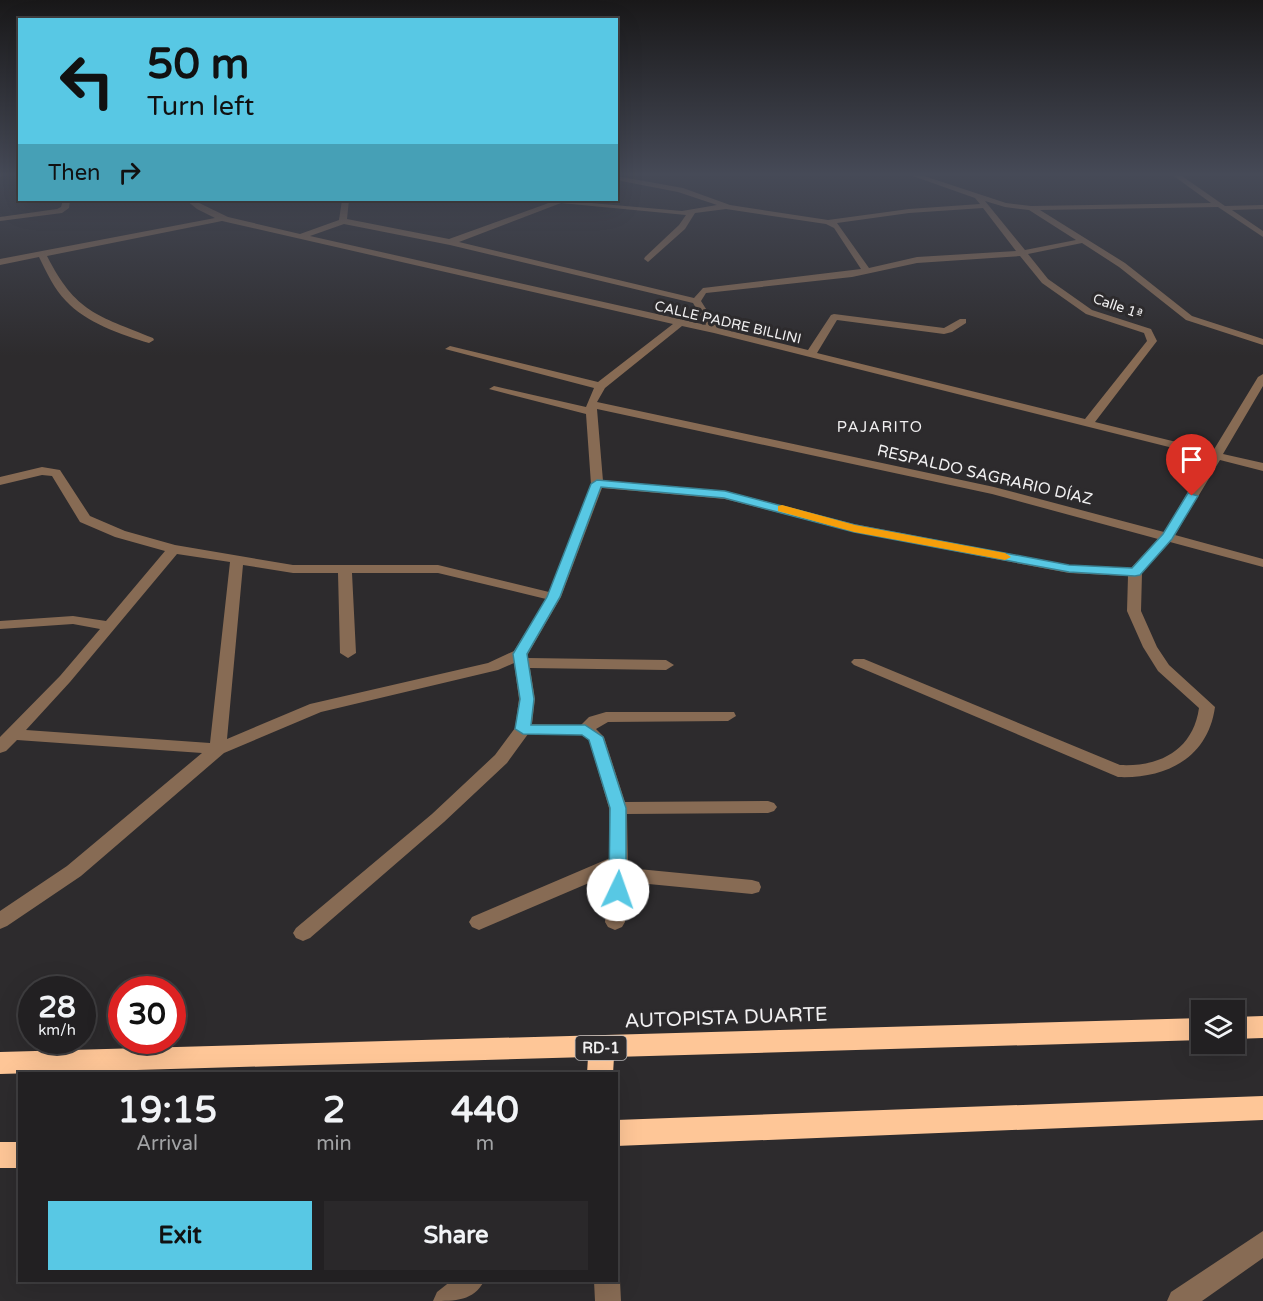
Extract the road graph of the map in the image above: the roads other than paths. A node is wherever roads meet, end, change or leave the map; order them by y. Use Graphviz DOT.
graph roads {
  1 [pos="145,235"];
  2 [pos="291,235"];
  3 [pos="306,235"];
  4 [pos="413,235"];
  5 [pos="470,235"];
  6 [pos="674,235"];
  7 [pos="843,235"];
  8 [pos="1008,235"];
  9 [pos="1071,235"];
  10 [pos="300,237"];
  11 [pos="450,242"];
  12 [pos="1082,242"];
  13 [pos="1022,253"];
  14 [pos="42,254"];
  15 [pos="648,259"];
  16 [pos="0,262"];
  17 [pos="866,270"];
  18 [pos="696,301"];
  19 [pos="963,321"];
  20 [pos="679,324"];
  21 [pos="714,330"];
  22 [pos="149,340"];
  23 [pos="1263,342"];
  24 [pos="450,349"];
  25 [pos="810,355"];
  26 [pos="1263,377"];
  27 [pos="600,386"];
  28 [pos="495,389"];
  29 [pos="591,408"];
  30 [pos="1088,423"];
  31 [pos="1216,455"];
  32 [pos="1263,467"];
  33 [pos="0,480"];
  34 [pos="597,484"];
  35 [pos="1168,536"];
  36 [pos="174,549"];
  37 [pos="237,560"];
  38 [pos="1263,563"];
  39 [pos="345,568"];
  40 [pos="1135,572"];
  41 [pos="554,597"];
  42 [pos="0,625"];
  43 [pos="110,626"];
  44 [pos="348,652"];
  45 [pos="521,658"];
  46 [pos="859,662"];
  47 [pos="666,665"];
  48 [pos="729,716"];
  49 [pos="523,729"];
  50 [pos="585,730"];
  51 [pos="14,734"];
  52 [pos="0,747"];
  53 [pos="218,749"];
  54 [pos="768,807"];
  55 [pos="618,808"];
  56 [pos="619,868"];
  57 [pos="753,887"];
  58 [pos="0,921"];
  59 [pos="479,922"];
  60 [pos="615,922"];
  61 [pos="303,933"];
  62 [pos="1263,1027"];
  63 [pos="1245,1028"];
  64 [pos="1191,1029"];
  65 [pos="602,1047"];
  66 [pos="0,1063"];
  67 [pos="600,1072"];
  68 [pos="1263,1108"];
  69 [pos="618,1133"];
  70 [pos="0,1155"];
  71 [pos="18,1155"];
  72 [pos="1263,1243"];
  73 [pos="470,1282"];
  74 [pos="607,1282"];
  75 [pos="446,1301"];
  76 [pos="608,1301"];
  77 [pos="1180,1301"];
  1 -- 14 [label="street"];
  2 -- 10 [label="street, CALLE PADRE BILLINI"];
  3 -- 10 [label="street"];
  4 -- 11 [label="street"];
  5 -- 11 [label="street"];
  6 -- 15 [label="street"];
  7 -- 17 [label="street"];
  8 -- 13 [label="street, Calle 1ª"];
  9 -- 12 [label="street"];
  10 -- 20 [label="street, CALLE PADRE BILLINI"];
  11 -- 18 [label="street"];
  12 -- 13 [label="street"];
  12 -- 23 [label="street"];
  13 -- 17 [label="street"];
  13 -- 30 [label="street, Calle 1ª"];
  14 -- 16 [label="street"];
  14 -- 22 [label="street"];
  17 -- 18 [label="street"];
  18 -- 21 [label="street"];
  19 -- 25 [label="street"];
  20 -- 21 [label="street, CALLE PADRE BILLINI"];
  20 -- 27 [label="street"];
  21 -- 25 [label="street, CALLE PADRE BILLINI"];
  24 -- 27 [label="street"];
  25 -- 30 [label="street, CALLE PADRE BILLINI"];
  26 -- 31 [label="street"];
  27 -- 29 [label="street"];
  28 -- 29 [label="street, RESPALDO SAGRARIO DÍAZ"];
  29 -- 34 [label="street"];
  29 -- 35 [label="street, RESPALDO SAGRARIO DÍAZ"];
  30 -- 31 [label="street, CALLE PADRE BILLINI"];
  31 -- 32 [label="street, CALLE PADRE BILLINI"];
  31 -- 35 [label="street"];
  33 -- 36 [label="street"];
  34 -- 40 [label="street"];
  34 -- 41 [label="street"];
  35 -- 38 [label="street, RESPALDO SAGRARIO DÍAZ"];
  35 -- 40 [label="street"];
  36 -- 37 [label="street"];
  36 -- 43 [label="street"];
  37 -- 39 [label="street"];
  37 -- 53 [label="street"];
  39 -- 41 [label="street"];
  39 -- 44 [label="street"];
  40 -- 46 [label="street"];
  41 -- 45 [label="street"];
  42 -- 43 [label="street"];
  43 -- 51 [label="street"];
  45 -- 47 [label="street"];
  45 -- 49 [label="street"];
  45 -- 53 [label="street"];
  48 -- 50 [label="street"];
  49 -- 50 [label="street"];
  49 -- 61 [label="street"];
  50 -- 55 [label="street"];
  51 -- 52 [label="street"];
  51 -- 53 [label="street"];
  53 -- 58 [label="street"];
  54 -- 55 [label="street"];
  55 -- 56 [label="street"];
  56 -- 57 [label="street"];
  56 -- 59 [label="street"];
  56 -- 60 [label="street"];
  62 -- 63 [label="highway"];
  64 -- 65 [label="highway, AUTOPISTA DUARTE / RD-1"];
  65 -- 66 [label="highway, AUTOPISTA DUARTE / RD-1"];
  65 -- 67 [label="highway"];
  68 -- 69 [label="highway"];
  70 -- 71 [label="highway"];
  72 -- 77 [label="street"];
  73 -- 75 [label="street"];
  74 -- 76 [label="street"];
}
